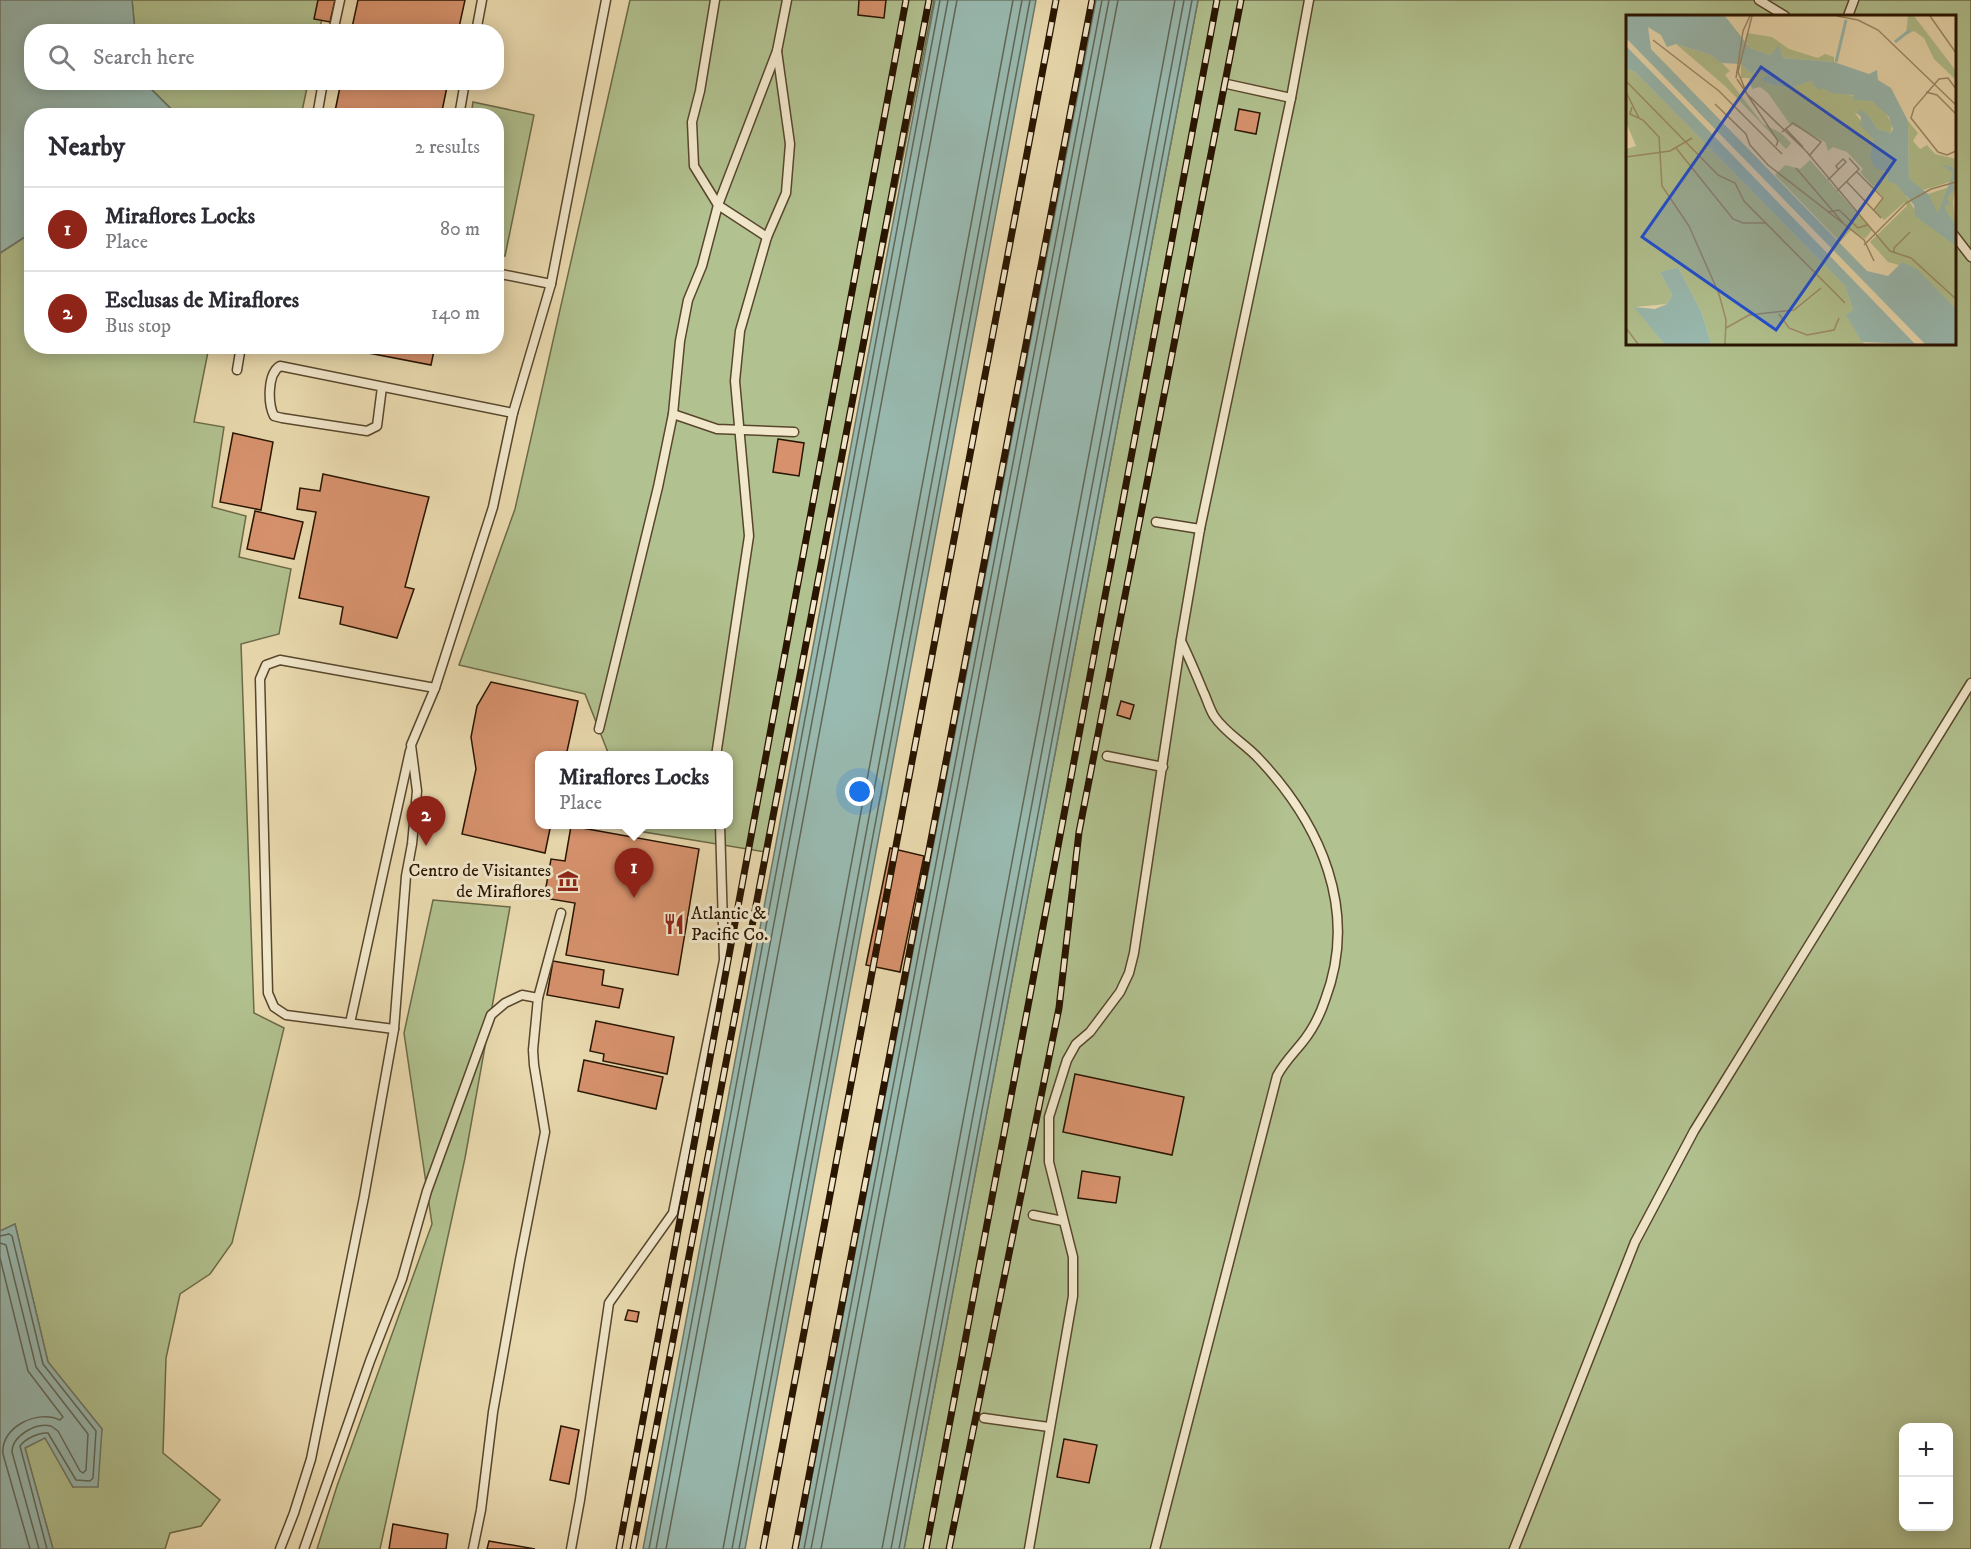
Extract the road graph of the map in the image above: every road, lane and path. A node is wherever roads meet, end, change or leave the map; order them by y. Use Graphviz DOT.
graph roads {
  1 [pos="340,0"];
  2 [pos="482,0"];
  3 [pos="606,0"];
  4 [pos="715,0"];
  5 [pos="787,0"];
  6 [pos="1309,0"];
  7 [pos="1759,0"];
  8 [pos="1854,0"];
  9 [pos="1783,15"];
  10 [pos="1848,15"];
  11 [pos="335,24"];
  12 [pos="478,24"];
  13 [pos="777,51"];
  14 [pos="1227,84"];
  15 [pos="322,90"];
  16 [pos="464,90"];
  17 [pos="1291,98"];
  18 [pos="318,108"];
  19 [pos="460,108"];
  20 [pos="718,205"];
  21 [pos="767,237"];
  22 [pos="1956,238"];
  23 [pos="1971,257"];
  24 [pos="504,275"];
  25 [pos="551,284"];
  26 [pos="240,354"];
  27 [pos="237,370"];
  28 [pos="382,387"];
  29 [pos="513,413"];
  30 [pos="673,414"];
  31 [pos="740,429"];
  32 [pos="794,432"];
  33 [pos="1156,522"];
  34 [pos="1200,529"];
  35 [pos="1181,640"];
  36 [pos="1971,683"];
  37 [pos="435,688"];
  38 [pos="599,729"];
  39 [pos="411,746"];
  40 [pos="717,751"];
  41 [pos="1107,756"];
  42 [pos="1163,767"];
  43 [pos="720,829"];
  44 [pos="561,913"];
  45 [pos="538,998"];
  46 [pos="350,1023"];
  47 [pos="394,1029"];
  48 [pos="1033,1215"];
  49 [pos="1063,1221"];
  50 [pos="984,1418"];
  51 [pos="1050,1427"];
  52 [pos="280,1549"];
  53 [pos="304,1549"];
  54 [pos="473,1549"];
  55 [pos="571,1549"];
  56 [pos="1029,1549"];
  57 [pos="1155,1549"];
  58 [pos="1514,1549"];
  1 -- 11 [label="lane"];
  2 -- 12 [label="lane"];
  3 -- 25 [label="lane"];
  4 -- 20 [label="lane"];
  5 -- 13 [label="lane"];
  6 -- 17 [label="lane"];
  7 -- 9 [label="lane"];
  8 -- 10 [label="lane"];
  13 -- 20 [label="lane"];
  13 -- 21 [label="lane"];
  14 -- 17 [label="lane"];
  15 -- 18 [label="lane"];
  16 -- 19 [label="lane"];
  17 -- 34 [label="lane"];
  20 -- 21 [label="lane"];
  20 -- 30 [label="lane"];
  21 -- 31 [label="lane"];
  22 -- 23 [label="lane"];
  24 -- 25 [label="lane"];
  25 -- 29 [label="lane"];
  26 -- 27 [label="lane"];
  28 -- 28 [label="lane"];
  28 -- 29 [label="lane"];
  29 -- 37 [label="lane"];
  30 -- 31 [label="lane"];
  30 -- 38 [label="lane"];
  31 -- 32 [label="lane"];
  31 -- 40 [label="lane"];
  33 -- 34 [label="lane"];
  34 -- 35 [label="lane"];
  35 -- 42 [label="lane"];
  35 -- 57 [label="lane"];
  36 -- 58 [label="lane"];
  37 -- 39 [label="lane"];
  37 -- 46 [label="lane"];
  39 -- 46 [label="lane"];
  39 -- 47 [label="lane"];
  41 -- 42 [label="lane"];
  42 -- 49 [label="lane"];
  43 -- 55 [label="lane"];
  44 -- 45 [label="lane"];
  45 -- 53 [label="lane"];
  45 -- 54 [label="lane"];
  46 -- 47 [label="lane"];
  47 -- 52 [label="lane"];
  48 -- 49 [label="lane"];
  49 -- 51 [label="lane"];
  50 -- 51 [label="lane"];
  51 -- 56 [label="lane"];
}
